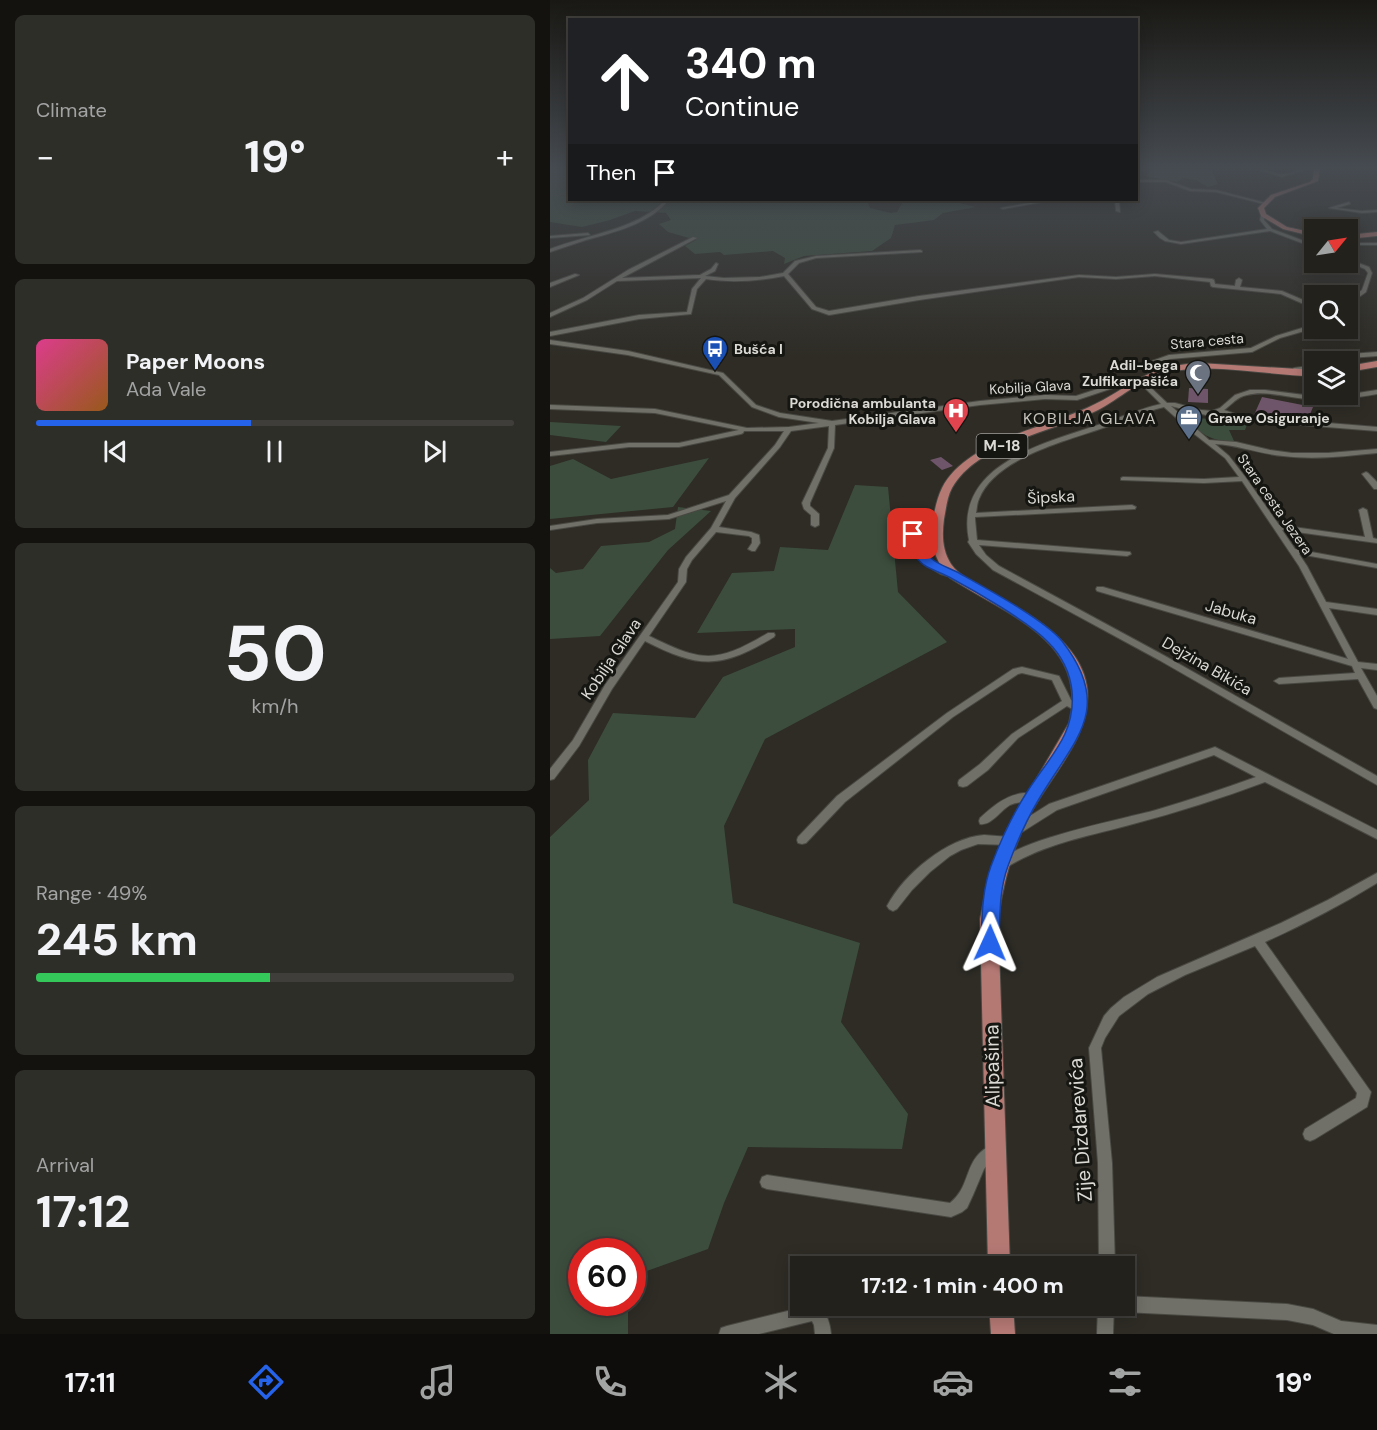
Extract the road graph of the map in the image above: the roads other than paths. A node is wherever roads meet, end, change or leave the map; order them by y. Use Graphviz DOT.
graph roads {
  1 [pos="608,231"];
  2 [pos="1261,231"];
  3 [pos="1273,231"];
  4 [pos="1156,232"];
  5 [pos="600,234"];
  6 [pos="1376,234"];
  7 [pos="1358,236"];
  8 [pos="550,237"];
  9 [pos="695,238"];
  10 [pos="1299,241"];
  11 [pos="1304,241"];
  12 [pos="1304,243"];
  13 [pos="1358,244"];
  14 [pos="1376,244"];
  15 [pos="550,251"];
  16 [pos="920,251"];
  17 [pos="716,264"];
  18 [pos="1358,264"];
  19 [pos="785,274"];
  20 [pos="577,275"];
  21 [pos="697,276"];
  22 [pos="705,277"];
  23 [pos="615,280"];
  24 [pos="1239,280"];
  25 [pos="550,285"];
  26 [pos="1237,288"];
  27 [pos="1358,296"];
  28 [pos="1304,302"];
  29 [pos="550,315"];
  30 [pos="1304,329"];
  31 [pos="550,334"];
  32 [pos="550,342"];
  33 [pos="1376,354"];
  34 [pos="1358,356"];
  35 [pos="1376,364"];
  36 [pos="1358,367"];
  37 [pos="1304,369"];
  38 [pos="1251,371"];
  39 [pos="1304,373"];
  40 [pos="1154,374"];
  41 [pos="1139,382"];
  42 [pos="1376,392"];
  43 [pos="1165,404"];
  44 [pos="550,407"];
  45 [pos="1220,411"];
  46 [pos="832,423"];
  47 [pos="789,429"];
  48 [pos="1376,429"];
  49 [pos="747,430"];
  50 [pos="1207,442"];
  51 [pos="1376,451"];
  52 [pos="550,454"];
  53 [pos="1366,474"];
  54 [pos="1123,479"];
  55 [pos="1244,479"];
  56 [pos="1376,487"];
  57 [pos="732,497"];
  58 [pos="1132,507"];
  59 [pos="1363,510"];
  60 [pos="971,515"];
  61 [pos="815,525"];
  62 [pos="1276,527"];
  63 [pos="550,528"];
  64 [pos="714,530"];
  65 [pos="913,534"];
  66 [pos="1373,540"];
  67 [pos="972,542"];
  68 [pos="752,549"];
  69 [pos="1293,551"];
  70 [pos="1127,554"];
  71 [pos="1376,566"];
  72 [pos="950,571"];
  73 [pos="1100,589"];
  74 [pos="1323,604"];
  75 [pos="1376,612"];
  76 [pos="771,635"];
  77 [pos="644,637"];
  78 [pos="1354,664"];
  79 [pos="1376,667"];
  80 [pos="1361,676"];
  81 [pos="1279,681"];
  82 [pos="1074,706"];
  83 [pos="1376,706"];
  84 [pos="550,776"];
  85 [pos="1264,778"];
  86 [pos="1376,781"];
  87 [pos="963,783"];
  88 [pos="1031,798"];
  89 [pos="984,821"];
  90 [pos="1376,835"];
  91 [pos="1012,837"];
  92 [pos="802,840"];
  93 [pos="999,866"];
  94 [pos="1376,877"];
  95 [pos="893,906"];
  96 [pos="1256,939"];
  97 [pos="1310,1134"];
  98 [pos="994,1151"];
  99 [pos="767,1182"];
  100 [pos="999,1256"];
  101 [pos="1107,1256"];
  102 [pos="1135,1305"];
  103 [pos="1002,1316"];
  104 [pos="1106,1316"];
  105 [pos="1376,1333"];
  106 [pos="727,1334"];
  107 [pos="823,1334"];
  108 [pos="1003,1334"];
  109 [pos="1105,1334"];
  1 -- 5 [label="street"];
  2 -- 4 [label="street"];
  3 -- 10 [label="street"];
  5 -- 8 [label="street"];
  5 -- 15 [label="street"];
  6 -- 7 [label="main road"];
  9 -- 23 [label="street"];
  10 -- 11 [label="street"];
  10 -- 12 [label="street"];
  13 -- 14 [label="street"];
  16 -- 19 [label="street"];
  17 -- 21 [label="street"];
  18 -- 27 [label="street"];
  19 -- 22 [label="street"];
  19 -- 26 [label="street"];
  20 -- 25 [label="street"];
  21 -- 22 [label="street"];
  21 -- 23 [label="street"];
  22 -- 31 [label="street"];
  23 -- 29 [label="street"];
  24 -- 26 [label="street"];
  26 -- 28 [label="street"];
  30 -- 40 [label="street, Stara cesta"];
  32 -- 46 [label="street, Kobilja Glava"];
  33 -- 34 [label="street"];
  35 -- 36 [label="main road"];
  37 -- 38 [label="street, Stara cesta"];
  38 -- 39 [label="main road, Stara cesta / M-18"];
  38 -- 40 [label="main road, Stara cesta / M-18"];
  40 -- 41 [label="main road, Stara cesta / M-18"];
  41 -- 43 [label="street, Stara cesta Jezera"];
  41 -- 46 [label="street, Kobilja Glava"];
  41 -- 72 [label="main road, Kobilja Glava / M-18"];
  42 -- 45 [label="street"];
  43 -- 45 [label="street"];
  43 -- 50 [label="street, Stara cesta Jezera"];
  43 -- 60 [label="street"];
  44 -- 49 [label="street, Kobilja Glava"];
  45 -- 48 [label="street"];
  46 -- 47 [label="street, Kobilja Glava"];
  46 -- 61 [label="street"];
  47 -- 49 [label="street, Kobilja Glava"];
  47 -- 57 [label="street, Kobilja Glava"];
  49 -- 52 [label="street, Kobilja Glava"];
  50 -- 51 [label="street"];
  50 -- 55 [label="street, Stara cesta Jezera"];
  53 -- 56 [label="street"];
  54 -- 55 [label="street"];
  55 -- 62 [label="street, Stara cesta Jezera"];
  57 -- 63 [label="street"];
  57 -- 64 [label="street, Kobilja Glava"];
  58 -- 60 [label="street, Šipska"];
  59 -- 66 [label="street"];
  60 -- 67 [label="street"];
  62 -- 66 [label="street"];
  62 -- 69 [label="street, Stara cesta Jezera"];
  64 -- 68 [label="street"];
  64 -- 77 [label="street, Kobilja Glava"];
  65 -- 72 [label="street"];
  67 -- 70 [label="street"];
  67 -- 86 [label="street, Dejzina Bikića"];
  69 -- 71 [label="street"];
  69 -- 74 [label="street, Stara cesta Jezera"];
  72 -- 82 [label="main road, Alipašina"];
  73 -- 78 [label="street, Jabuka"];
  74 -- 75 [label="street"];
  74 -- 78 [label="street, Stara cesta Jezera"];
  76 -- 77 [label="street"];
  77 -- 84 [label="street, Kobilja Glava"];
  78 -- 79 [label="street, Jabuka"];
  78 -- 80 [label="street, Stara cesta Jezera"];
  80 -- 81 [label="street"];
  80 -- 83 [label="street, Stara cesta Jezera"];
  82 -- 87 [label="street"];
  82 -- 88 [label="main road, Alipašina"];
  82 -- 92 [label="street"];
  85 -- 90 [label="street"];
  85 -- 91 [label="street"];
  85 -- 93 [label="street"];
  88 -- 89 [label="street"];
  88 -- 91 [label="main road, Alipašina"];
  91 -- 93 [label="main road, Alipašina"];
  91 -- 95 [label="street"];
  93 -- 98 [label="main road, Alipašina"];
  94 -- 96 [label="street, Zije Dizdarevića"];
  96 -- 97 [label="street"];
  96 -- 101 [label="street, Zije Dizdarevića"];
  98 -- 99 [label="street"];
  98 -- 100 [label="main road, Alipašina"];
  102 -- 105 [label="street"];
  103 -- 108 [label="main road"];
  104 -- 109 [label="street"];
  106 -- 107 [label="street"];
}
